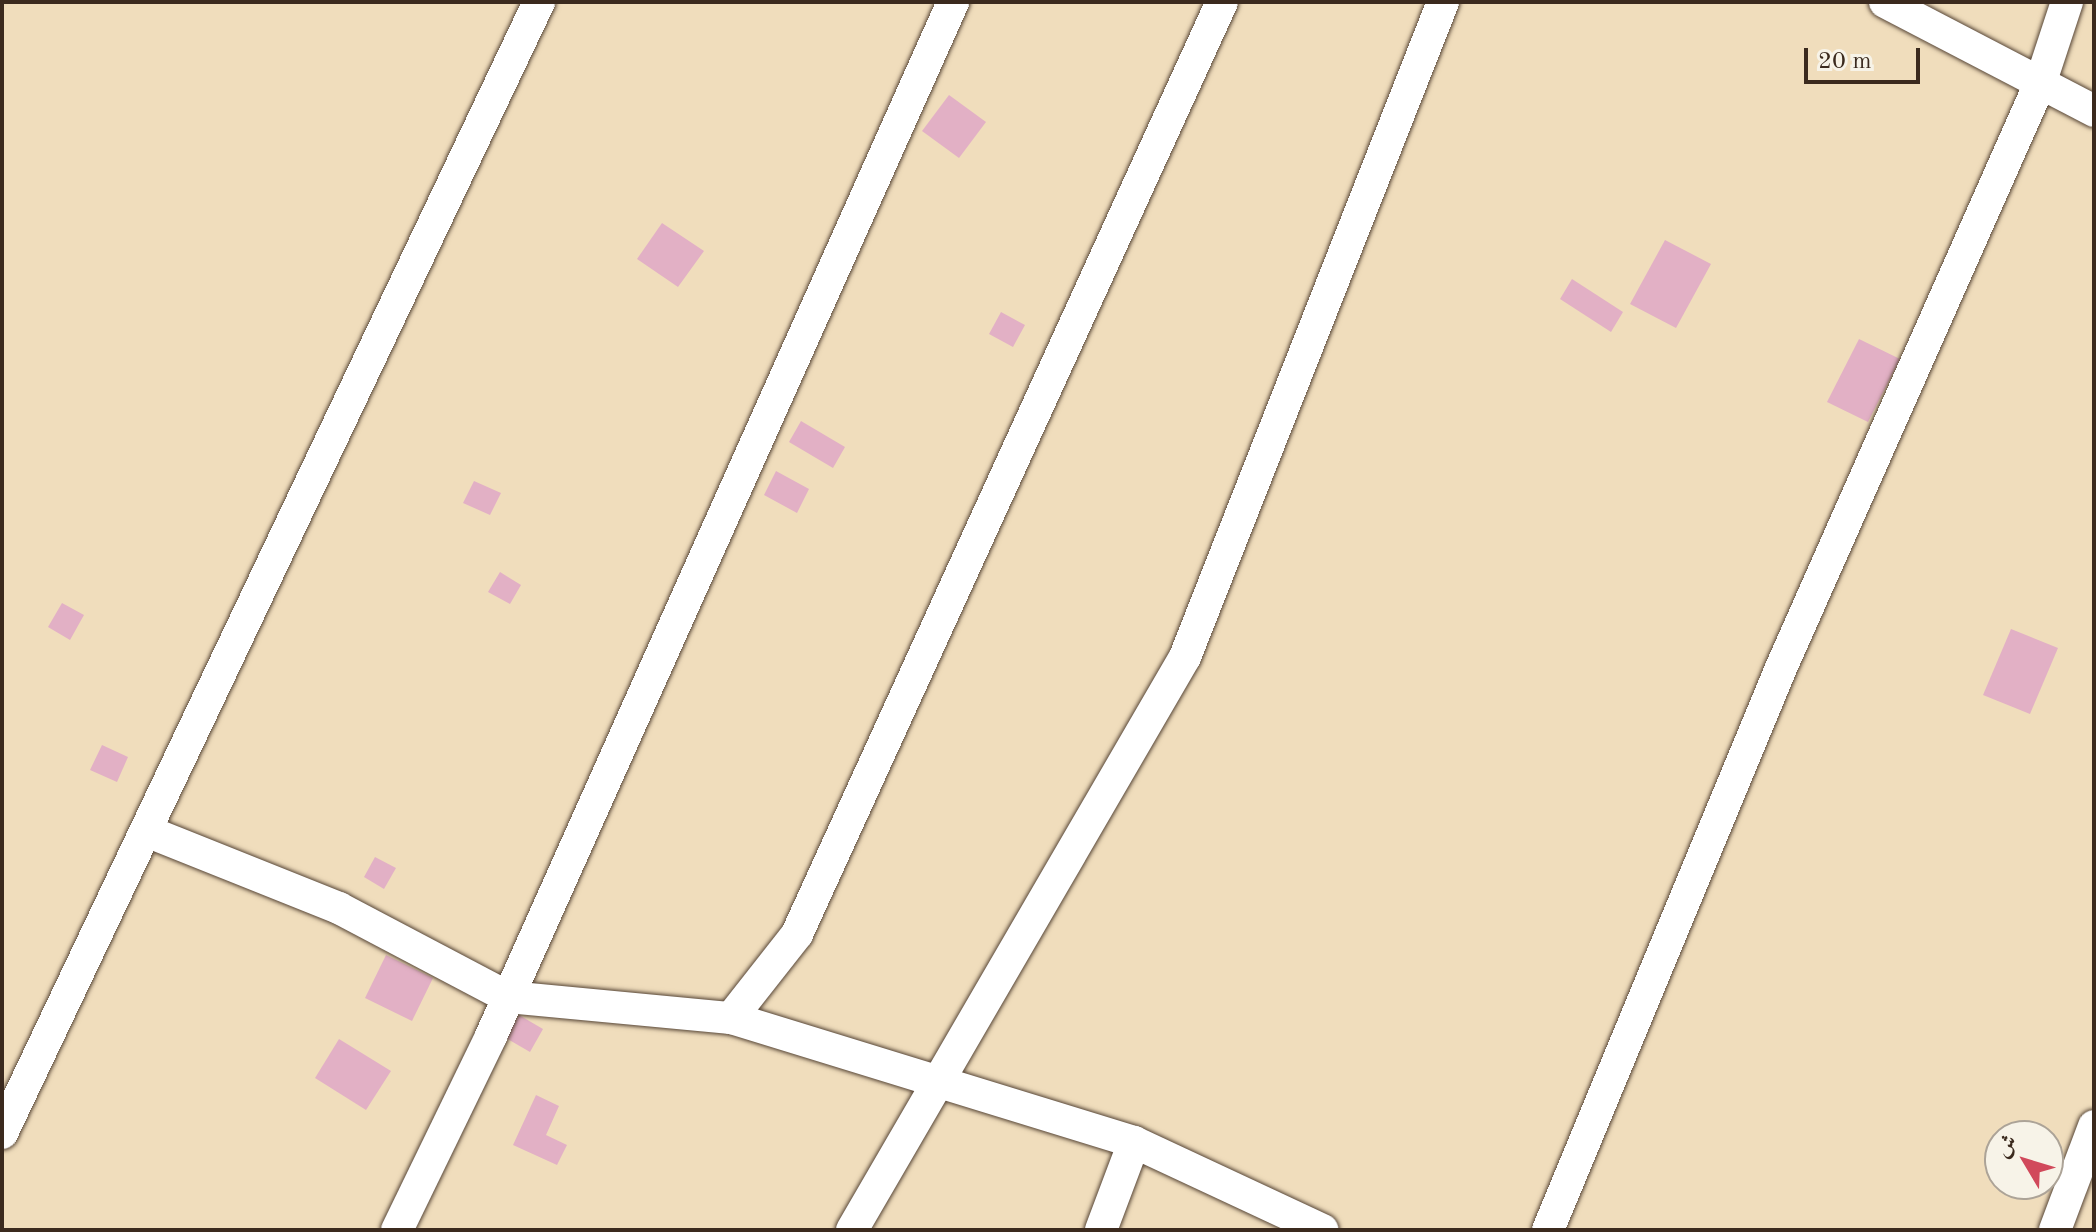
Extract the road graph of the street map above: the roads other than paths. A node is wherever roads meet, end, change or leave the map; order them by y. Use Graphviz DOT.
graph roads {
  1 [pos="539,2"];
  2 [pos="953,2"];
  3 [pos="1222,2"];
  4 [pos="1443,2"];
  5 [pos="1885,2"];
  6 [pos="2067,2"];
  7 [pos="2041,81"];
  8 [pos="2094,111"];
  9 [pos="149,832"];
  10 [pos="508,997"];
  11 [pos="731,1018"];
  12 [pos="938,1082"];
  13 [pos="2094,1126"];
  14 [pos="2,1133"];
  15 [pos="1134,1142"];
  16 [pos="397,1230"];
  17 [pos="852,1230"];
  18 [pos="1101,1230"];
  19 [pos="1323,1230"];
  20 [pos="1548,1230"];
  21 [pos="2055,1230"];
  1 -- 9 [label="street"];
  2 -- 10 [label="street"];
  3 -- 11 [label="street"];
  4 -- 12 [label="street"];
  5 -- 7 [label="street"];
  6 -- 7 [label="street"];
  7 -- 8 [label="street"];
  7 -- 20 [label="street"];
  9 -- 10 [label="street"];
  9 -- 14 [label="street"];
  10 -- 11 [label="street"];
  10 -- 16 [label="street"];
  11 -- 12 [label="street"];
  12 -- 15 [label="street"];
  12 -- 17 [label="street"];
  13 -- 21 [label="street"];
  15 -- 18 [label="street"];
  15 -- 19 [label="street"];
}
